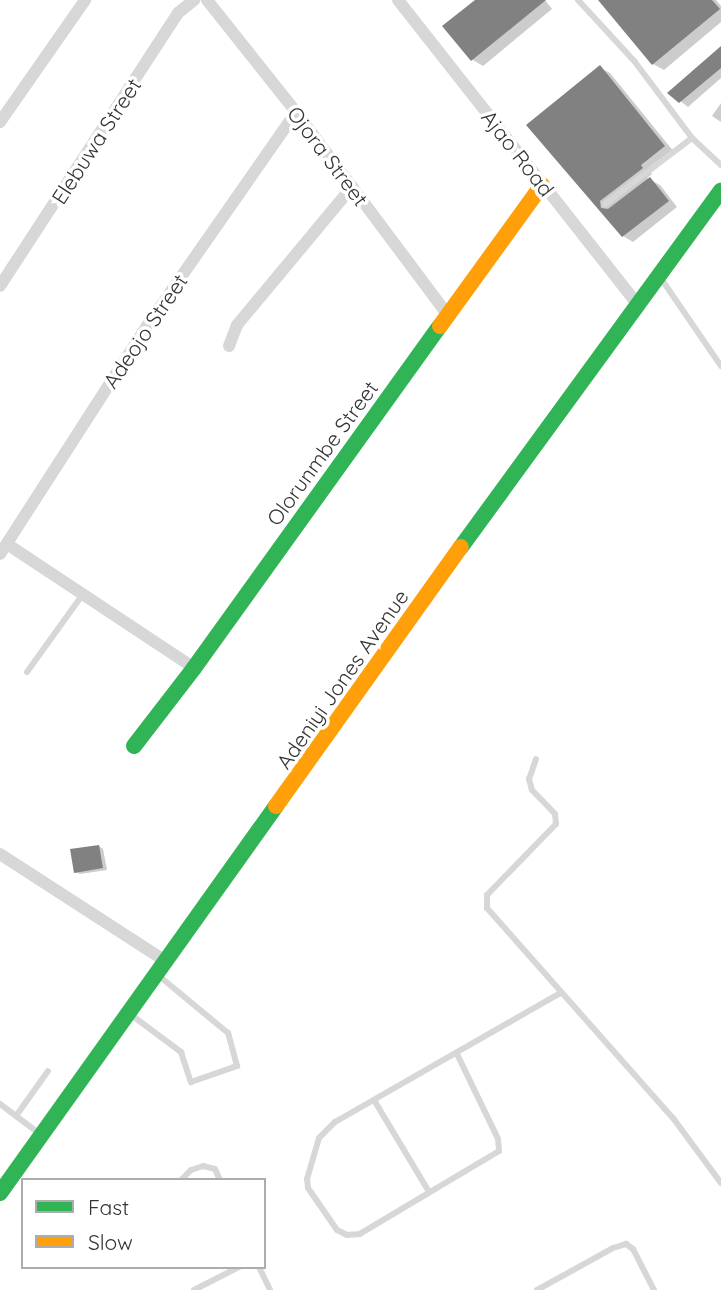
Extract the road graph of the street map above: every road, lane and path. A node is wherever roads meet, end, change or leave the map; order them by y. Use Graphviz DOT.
graph roads {
  1 [pos="85,0"];
  2 [pos="194,0"];
  3 [pos="207,0"];
  4 [pos="398,0"];
  5 [pos="578,0"];
  6 [pos="296,112"];
  7 [pos="0,122"];
  8 [pos="692,138"];
  9 [pos="721,165"];
  10 [pos="542,185"];
  11 [pos="352,187"];
  12 [pos="721,191"];
  13 [pos="605,204"];
  14 [pos="660,277"];
  15 [pos="0,286"];
  16 [pos="639,306"];
  17 [pos="447,314"];
  18 [pos="229,346"];
  19 [pos="721,366"];
  20 [pos="4,549"];
  21 [pos="83,594"];
  22 [pos="194,668"];
  23 [pos="27,672"];
  24 [pos="134,746"];
  25 [pos="536,759"];
  26 [pos="0,854"];
  27 [pos="162,969"];
  28 [pos="560,993"];
  29 [pos="130,1014"];
  30 [pos="457,1054"];
  31 [pos="48,1071"];
  32 [pos="374,1100"];
  33 [pos="0,1104"];
  34 [pos="16,1116"];
  35 [pos="42,1135"];
  36 [pos="183,1178"];
  37 [pos="219,1178"];
  38 [pos="721,1183"];
  39 [pos="429,1192"];
  40 [pos="0,1193"];
  41 [pos="235,1269"];
  42 [pos="261,1269"];
  43 [pos="194,1290"];
  44 [pos="270,1290"];
  45 [pos="537,1290"];
  46 [pos="654,1290"];
  1 -- 7 [label="street"];
  2 -- 15 [label="street, Elebuwa Street"];
  3 -- 6 [label="street, Ojora Street"];
  4 -- 10 [label="street, Ajao Road"];
  5 -- 8 [label="lane"];
  6 -- 11 [label="street, Ojora Street"];
  6 -- 20 [label="street, Adeojo Street"];
  8 -- 9 [label="lane"];
  8 -- 13 [label="lane"];
  10 -- 16 [label="street, Ajao Road"];
  10 -- 17 [label="street, Olorunmbe Street"];
  11 -- 17 [label="street, Ojora Street"];
  11 -- 18 [label="street"];
  12 -- 14 [label="street, Adeniyi Jones Avenue"];
  14 -- 16 [label="street, Adeniyi Jones Avenue"];
  14 -- 19 [label="lane"];
  16 -- 27 [label="street, Adeniyi Jones Avenue"];
  17 -- 22 [label="street, Olorunmbe Street"];
  20 -- 21 [label="street"];
  21 -- 22 [label="street"];
  21 -- 23 [label="lane"];
  22 -- 24 [label="street, Olorunmbe Street"];
  25 -- 28 [label="lane"];
  26 -- 27 [label="street"];
  27 -- 29 [label="street, Adeniyi Jones Avenue"];
  27 -- 29 [label="lane"];
  28 -- 30 [label="lane"];
  28 -- 38 [label="lane"];
  29 -- 35 [label="street, Adeniyi Jones Avenue"];
  30 -- 32 [label="lane"];
  30 -- 39 [label="lane"];
  31 -- 34 [label="lane"];
  32 -- 39 [label="lane"];
  32 -- 39 [label="lane"];
  33 -- 34 [label="lane"];
  34 -- 35 [label="lane"];
  35 -- 40 [label="street, Adeniyi Jones Avenue"];
  36 -- 37 [label="lane"];
  41 -- 43 [label="lane"];
  42 -- 44 [label="lane"];
  45 -- 46 [label="lane"];
}
